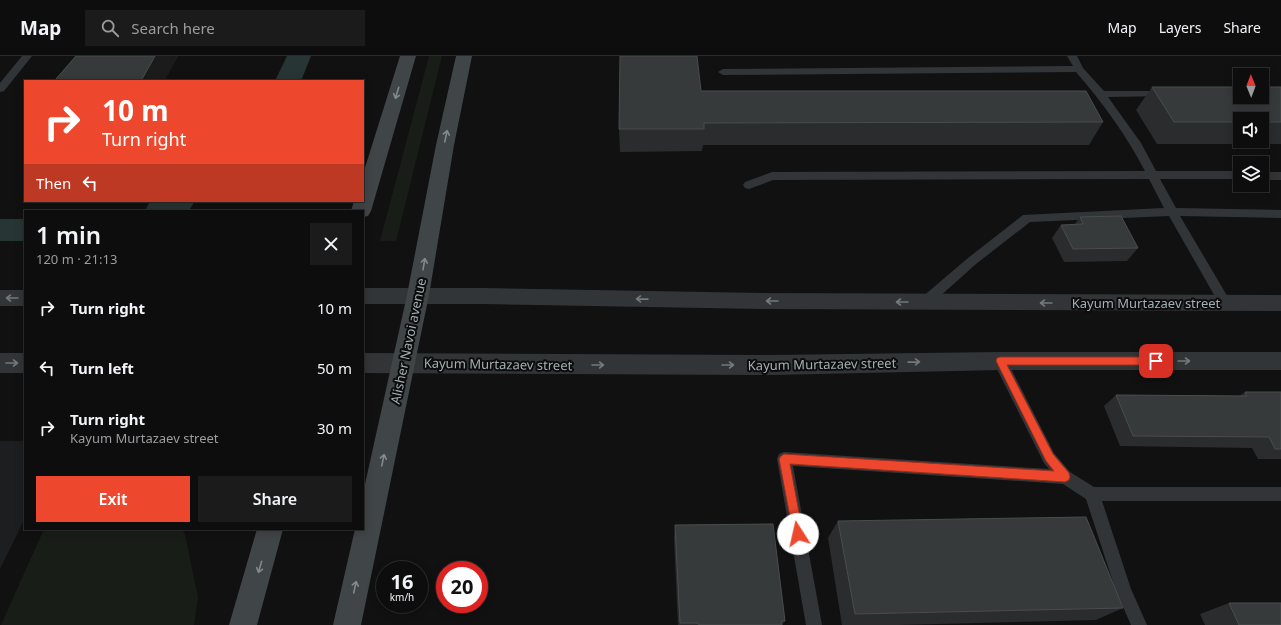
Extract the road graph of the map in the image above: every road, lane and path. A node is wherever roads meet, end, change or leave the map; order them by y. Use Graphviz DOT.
graph roads {
  1 [pos="27,56"];
  2 [pos="408,56"];
  3 [pos="464,56"];
  4 [pos="1072,56"];
  5 [pos="1079,69"];
  6 [pos="722,72"];
  7 [pos="0,89"];
  8 [pos="1178,93"];
  9 [pos="1101,94"];
  10 [pos="1152,175"];
  11 [pos="1233,176"];
  12 [pos="1269,176"];
  13 [pos="1281,176"];
  14 [pos="749,186"];
  15 [pos="364,201"];
  16 [pos="1172,212"];
  17 [pos="1281,214"];
  18 [pos="418,295"];
  19 [pos="364,296"];
  20 [pos="0,298"];
  21 [pos="24,298"];
  22 [pos="925,302"];
  23 [pos="1225,303"];
  24 [pos="1281,303"];
  25 [pos="1000,361"];
  26 [pos="1281,361"];
  27 [pos="404,362"];
  28 [pos="0,363"];
  29 [pos="24,363"];
  30 [pos="364,363"];
  31 [pos="1065,477"];
  32 [pos="1092,494"];
  33 [pos="1281,494"];
  34 [pos="270,530"];
  35 [pos="244,625"];
  36 [pos="346,625"];
  37 [pos="814,625"];
  38 [pos="1140,625"];
  1 -- 7 [label="lane"];
  2 -- 15 [label="main road, one-way"];
  18 -- 3 [label="main road, Alisher Navoi avenue, one-way"];
  4 -- 5 [label="lane"];
  5 -- 6 [label="lane"];
  5 -- 9 [label="lane"];
  8 -- 9 [label="lane"];
  9 -- 10 [label="lane"];
  10 -- 11 [label="lane"];
  10 -- 14 [label="lane"];
  10 -- 16 [label="lane"];
  12 -- 13 [label="lane"];
  16 -- 17 [label="lane"];
  16 -- 22 [label="lane"];
  16 -- 23 [label="lane"];
  18 -- 19 [label="street, Kayum Murtazaev street"];
  22 -- 18 [label="street, Kayum Murtazaev street, one-way"];
  18 -- 27 [label="main road, Alisher Navoi avenue"];
  21 -- 20 [label="street, one-way"];
  23 -- 22 [label="street, Kayum Murtazaev street, one-way"];
  23 -- 24 [label="street, Kayum Murtazaev street"];
  25 -- 26 [label="street, Kayum Murtazaev street, one-way"];
  27 -- 25 [label="street, Kayum Murtazaev street, one-way"];
  25 -- 31 [label="lane"];
  27 -- 30 [label="street, Kayum Murtazaev street"];
  36 -- 27 [label="main road, Alisher Navoi avenue, one-way"];
  28 -- 29 [label="street, one-way"];
  31 -- 32 [label="lane"];
  31 -- 37 [label="lane"];
  32 -- 33 [label="lane"];
  32 -- 38 [label="lane"];
  34 -- 35 [label="main road, one-way"];
}
